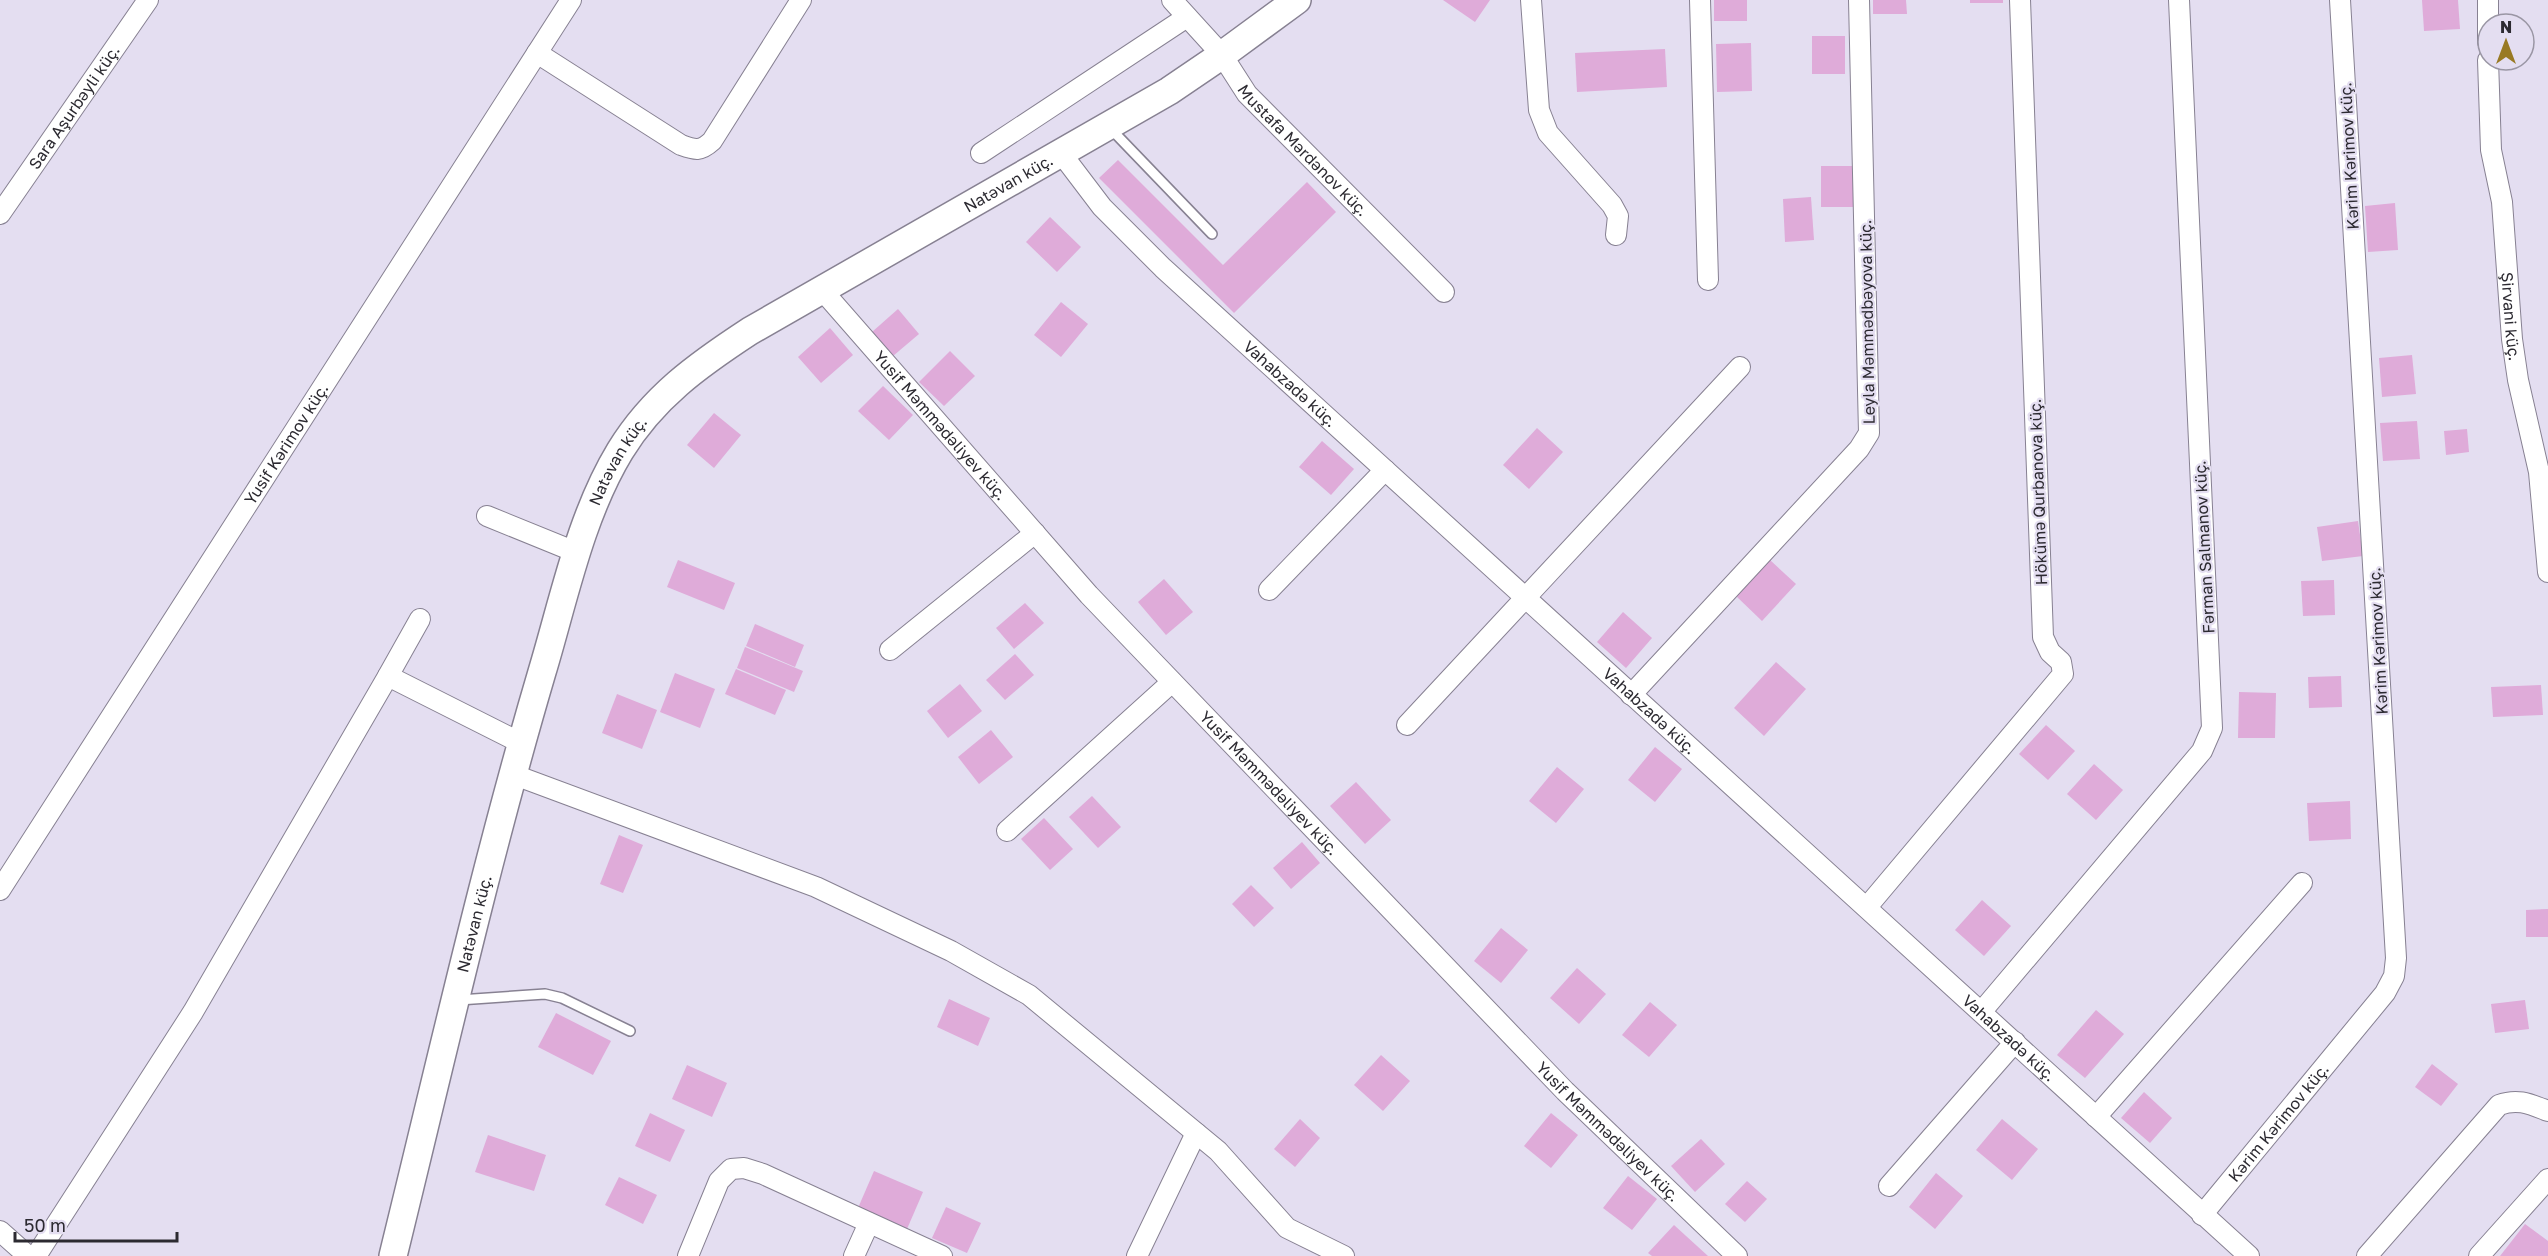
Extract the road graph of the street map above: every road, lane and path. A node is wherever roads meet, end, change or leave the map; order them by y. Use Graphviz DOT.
graph roads {
  1 [pos="147,0"];
  2 [pos="572,0"];
  3 [pos="801,0"];
  4 [pos="1172,0"];
  5 [pos="1297,0"];
  6 [pos="1531,0"];
  7 [pos="1700,0"];
  8 [pos="1859,0"];
  9 [pos="2020,0"];
  10 [pos="2179,0"];
  11 [pos="2340,0"];
  12 [pos="1187,17"];
  13 [pos="537,53"];
  14 [pos="1222,55"];
  15 [pos="2488,72"];
  16 [pos="1108,126"];
  17 [pos="981,153"];
  18 [pos="1060,153"];
  19 [pos="0,214"];
  20 [pos="1212,234"];
  21 [pos="1616,235"];
  22 [pos="1708,280"];
  23 [pos="822,290"];
  24 [pos="1444,292"];
  25 [pos="1740,367"];
  26 [pos="1385,470"];
  27 [pos="487,516"];
  28 [pos="1035,533"];
  29 [pos="578,553"];
  30 [pos="2548,572"];
  31 [pos="1269,590"];
  32 [pos="1524,598"];
  33 [pos="420,619"];
  34 [pos="891,650"];
  35 [pos="388,676"];
  36 [pos="1172,682"];
  37 [pos="1631,695"];
  38 [pos="1407,725"];
  39 [pos="521,743"];
  40 [pos="512,774"];
  41 [pos="1007,831"];
  42 [pos="2302,883"];
  43 [pos="0,890"];
  44 [pos="1867,907"];
  45 [pos="456,1000"];
  46 [pos="1982,1011"];
  47 [pos="630,1031"];
  48 [pos="2015,1042"];
  49 [pos="2548,1111"];
  50 [pos="2096,1117"];
  51 [pos="1196,1133"];
  52 [pos="2548,1179"];
  53 [pos="1889,1186"];
  54 [pos="2202,1215"];
  55 [pos="869,1223"];
  56 [pos="0,1231"];
  57 [pos="28,1256"];
  58 [pos="36,1256"];
  59 [pos="393,1256"];
  60 [pos="688,1256"];
  61 [pos="854,1256"];
  62 [pos="942,1256"];
  63 [pos="1137,1256"];
  64 [pos="1344,1256"];
  65 [pos="1737,1256"];
  66 [pos="2248,1256"];
  67 [pos="2367,1256"];
  68 [pos="2479,1256"];
  1 -- 19 [label="street, Sara Aşurbəyli küç."];
  2 -- 13 [label="street, Yusif Kərimov küç."];
  3 -- 13 [label="street"];
  4 -- 12 [label="street, Mustafa Mərdənov küç."];
  5 -- 14 [label="street, Natəvan küç."];
  6 -- 21 [label="street"];
  7 -- 22 [label="street"];
  8 -- 37 [label="street, Leyla Məmmədbəyova küç."];
  9 -- 44 [label="street, Hökümə Qurbanova küç."];
  10 -- 46 [label="street, Fərman Salmanov küç."];
  11 -- 54 [label="street, Kərim Kərimov küç."];
  12 -- 14 [label="street, Mustafa Mərdənov küç."];
  12 -- 17 [label="street"];
  13 -- 43 [label="street, Yusif Kərimov küç."];
  14 -- 16 [label="street, Natəvan küç."];
  14 -- 24 [label="street, Mustafa Mərdənov küç."];
  15 -- 30 [label="street, Şirvani küç."];
  16 -- 18 [label="street, Natəvan küç."];
  16 -- 20 [label="lane"];
  18 -- 23 [label="street, Natəvan küç."];
  18 -- 26 [label="street, Vahabzadə küç."];
  23 -- 28 [label="street, Yusif Məmmədəliyev küç."];
  23 -- 29 [label="street, Natəvan küç."];
  25 -- 32 [label="street"];
  26 -- 31 [label="street"];
  26 -- 32 [label="street, Vahabzadə küç."];
  27 -- 29 [label="street"];
  28 -- 34 [label="street"];
  28 -- 36 [label="street, Yusif Məmmədəliyev küç."];
  29 -- 39 [label="street, Natəvan küç."];
  32 -- 37 [label="street, Vahabzadə küç."];
  32 -- 38 [label="street"];
  33 -- 35 [label="street"];
  35 -- 39 [label="street"];
  35 -- 58 [label="street"];
  36 -- 41 [label="street"];
  36 -- 65 [label="street, Yusif Məmmədəliyev küç."];
  37 -- 44 [label="street, Vahabzadə küç."];
  39 -- 40 [label="street, Natəvan küç."];
  40 -- 45 [label="street, Natəvan küç."];
  40 -- 51 [label="street"];
  42 -- 50 [label="street"];
  44 -- 46 [label="street, Vahabzadə küç."];
  45 -- 47 [label="lane"];
  45 -- 59 [label="street, Natəvan küç."];
  46 -- 48 [label="street, Vahabzadə küç."];
  48 -- 50 [label="street, Vahabzadə küç."];
  48 -- 53 [label="street"];
  49 -- 67 [label="street"];
  50 -- 54 [label="street, Vahabzadə küç."];
  51 -- 63 [label="street"];
  51 -- 64 [label="street"];
  52 -- 68 [label="street"];
  54 -- 66 [label="street, Vahabzadə küç."];
  55 -- 60 [label="street"];
  55 -- 61 [label="street"];
  55 -- 62 [label="street"];
  56 -- 57 [label="street"];
}
